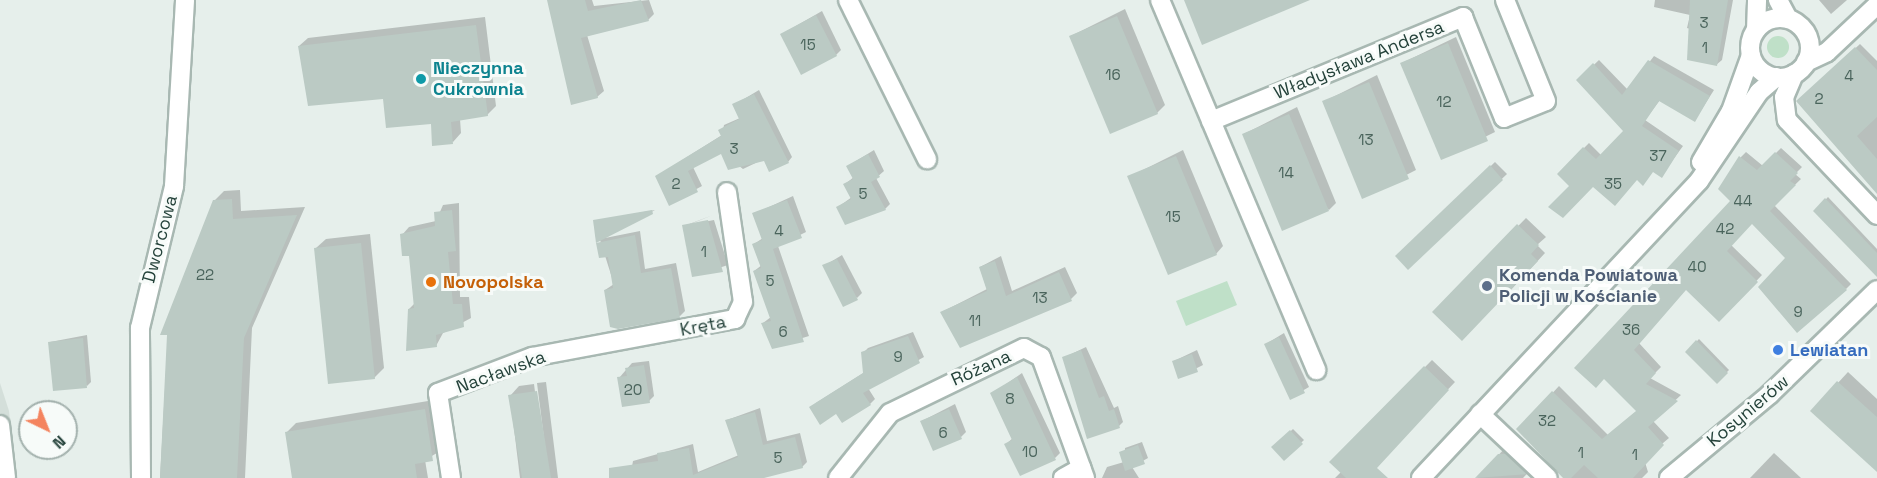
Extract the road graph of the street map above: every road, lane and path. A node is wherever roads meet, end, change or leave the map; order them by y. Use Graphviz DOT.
graph roads {
  1 [pos="185,0"];
  2 [pos="848,0"];
  3 [pos="1160,0"];
  4 [pos="1505,0"];
  5 [pos="1758,0"];
  6 [pos="1778,0"];
  7 [pos="1877,6"];
  8 [pos="1788,19"];
  9 [pos="1756,30"];
  10 [pos="1843,35"];
  11 [pos="1807,36"];
  12 [pos="1751,55"];
  13 [pos="1792,71"];
  14 [pos="1211,121"];
  15 [pos="927,159"];
  16 [pos="728,192"];
  17 [pos="1877,215"];
  18 [pos="1665,216"];
  19 [pos="1877,290"];
  20 [pos="578,349"];
  21 [pos="1316,370"];
  22 [pos="1480,414"];
  23 [pos="0,425"];
  24 [pos="1083,473"];
  25 [pos="6,478"];
  26 [pos="141,478"];
  27 [pos="451,478"];
  28 [pos="838,478"];
  29 [pos="1063,478"];
  30 [pos="1421,478"];
  31 [pos="1548,478"];
  32 [pos="1669,478"];
  1 -- 26 [label="street, Dworcowa"];
  2 -- 15 [label="street"];
  3 -- 14 [label="street"];
  4 -- 14 [label="street, Władysława Andersa"];
  5 -- 9 [label="street"];
  6 -- 8 [label="street"];
  7 -- 10 [label="street"];
  8 -- 9 [label="street"];
  8 -- 11 [label="street"];
  9 -- 12 [label="street"];
  10 -- 11 [label="street"];
  10 -- 13 [label="street"];
  11 -- 13 [label="street"];
  12 -- 13 [label="street"];
  12 -- 18 [label="street"];
  13 -- 17 [label="street"];
  13 -- 18 [label="street"];
  14 -- 21 [label="street"];
  16 -- 20 [label="street, Kręta"];
  18 -- 22 [label="street"];
  19 -- 32 [label="street, Kosynierów"];
  20 -- 27 [label="street, Nacławska"];
  22 -- 30 [label="street"];
  22 -- 31 [label="street"];
  23 -- 25 [label="street"];
  24 -- 28 [label="street, Różana"];
  24 -- 29 [label="street, Różana"];
}
